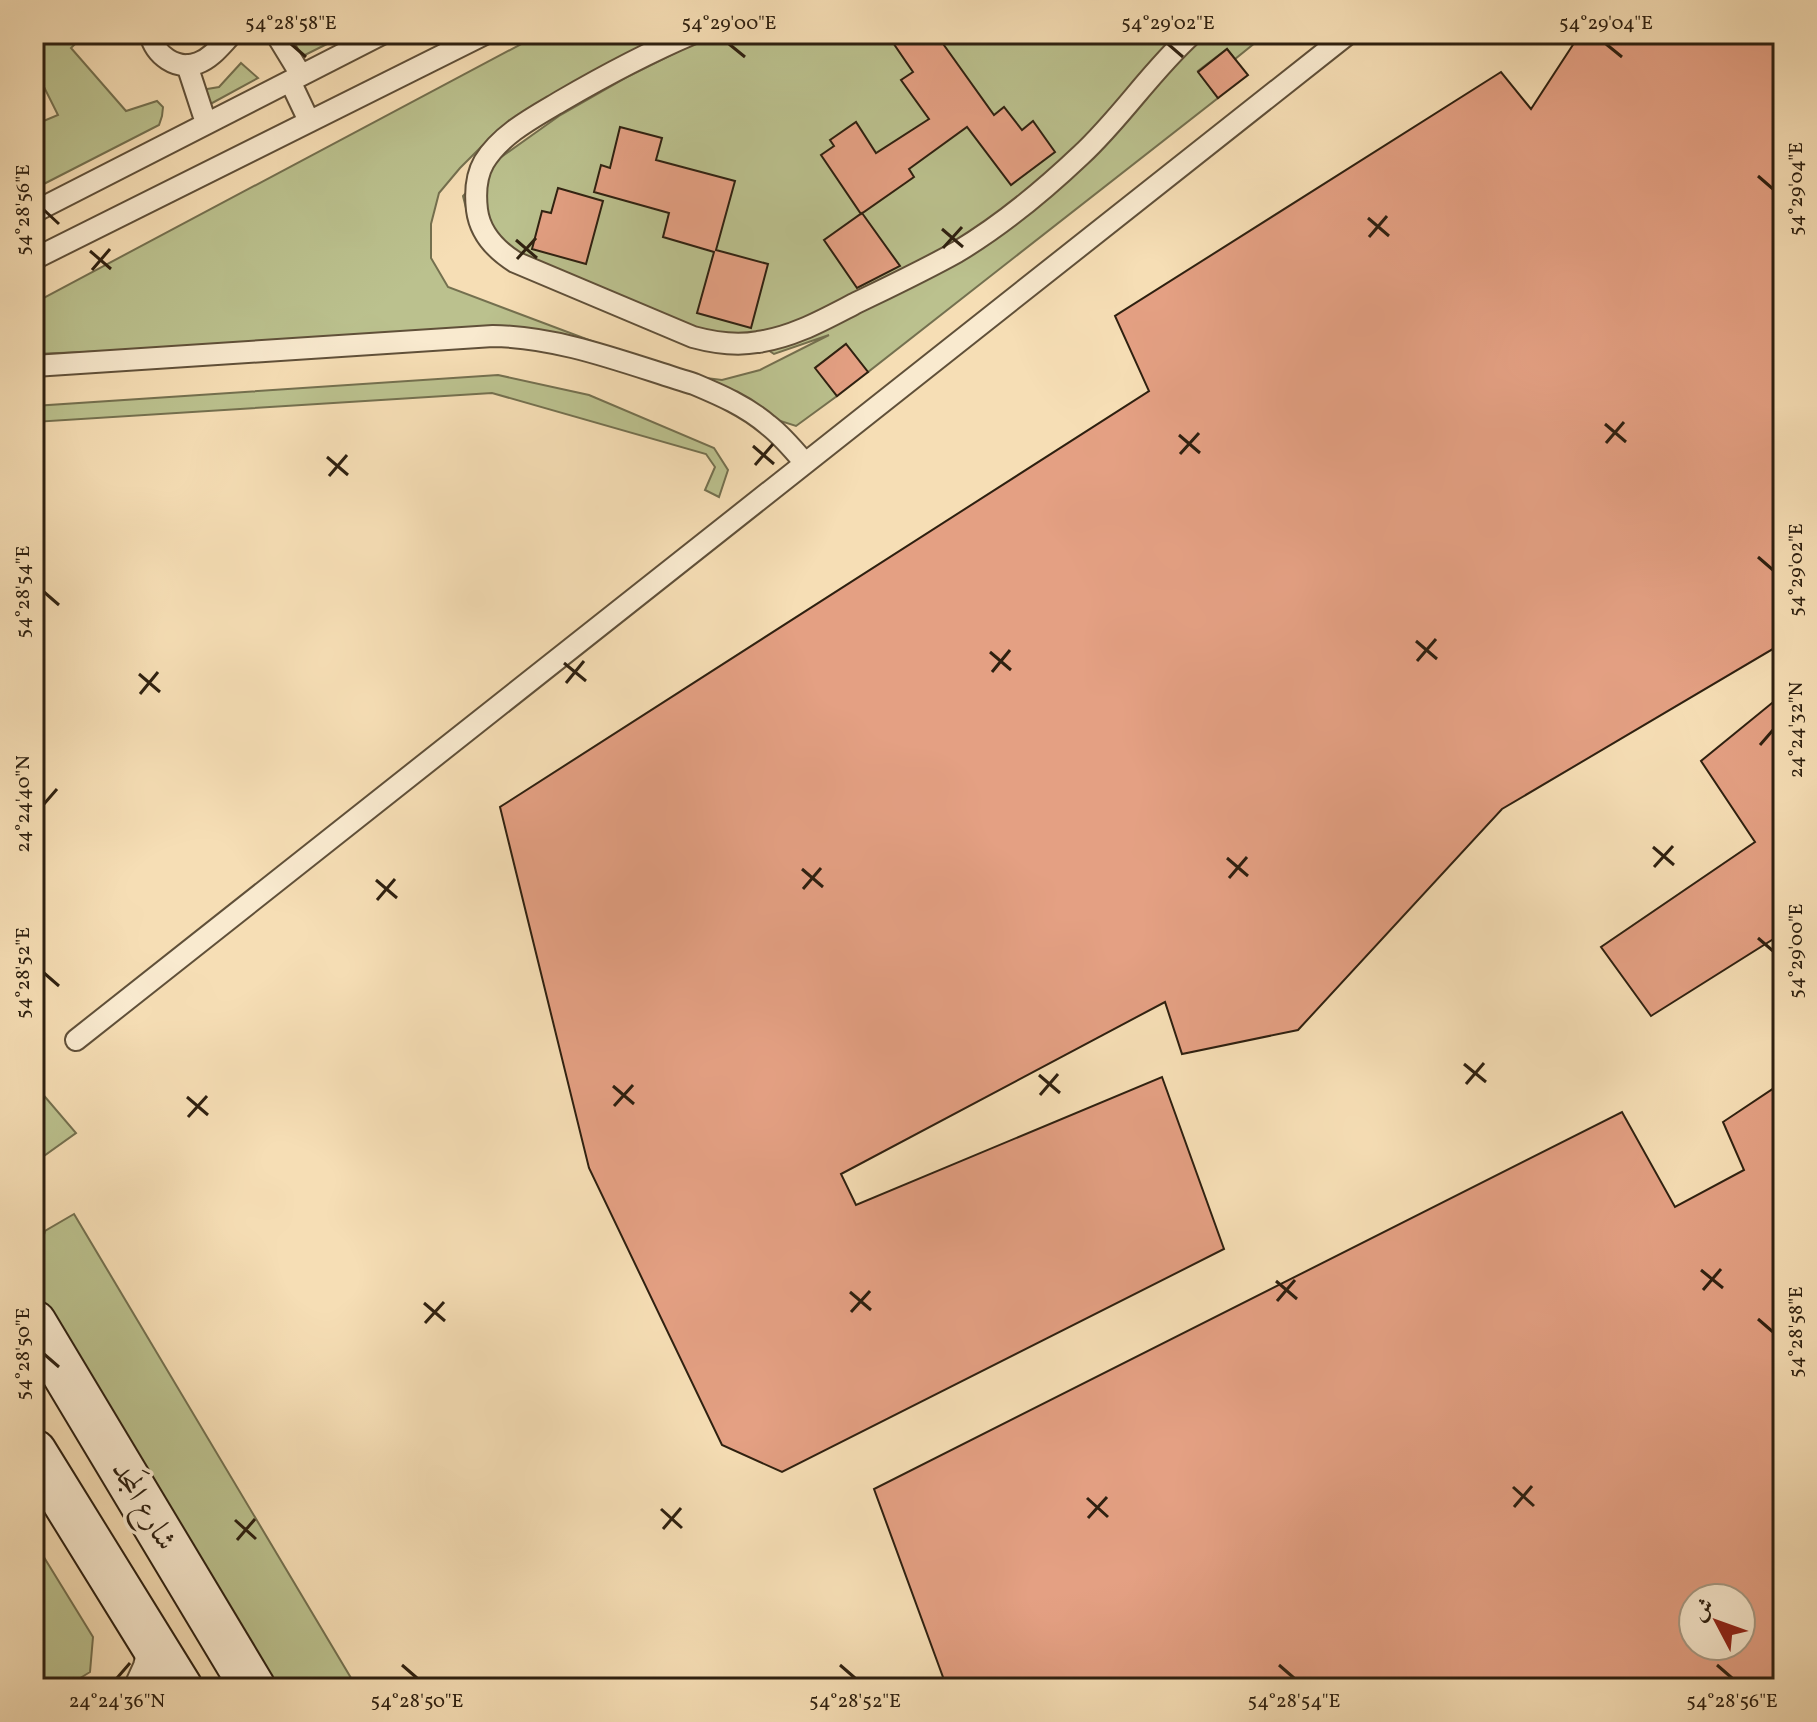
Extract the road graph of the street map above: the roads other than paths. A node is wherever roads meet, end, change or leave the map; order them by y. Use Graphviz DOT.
graph roads {
  1 [pos="150,34"];
  2 [pos="232,34"];
  3 [pos="276,34"];
  4 [pos="382,34"];
  5 [pos="485,34"];
  6 [pos="692,34"];
  7 [pos="1192,34"];
  8 [pos="1348,34"];
  9 [pos="187,65"];
  10 [pos="295,78"];
  11 [pos="309,121"];
  12 [pos="206,123"];
  13 [pos="34,212"];
  14 [pos="34,259"];
  15 [pos="34,366"];
  16 [pos="804,462"];
  17 [pos="76,1040"];
  18 [pos="34,1323"];
  19 [pos="34,1452"];
  20 [pos="150,1639"];
  21 [pos="134,1688"];
  22 [pos="180,1688"];
  23 [pos="253,1688"];
  1 -- 9 [label="lane"];
  2 -- 9 [label="lane"];
  3 -- 10 [label="lane"];
  4 -- 10 [label="lane"];
  5 -- 11 [label="lane"];
  6 -- 7 [label="lane"];
  8 -- 16 [label="lane"];
  9 -- 12 [label="lane"];
  10 -- 11 [label="lane"];
  10 -- 12 [label="lane"];
  11 -- 14 [label="lane"];
  12 -- 13 [label="lane"];
  15 -- 16 [label="lane"];
  16 -- 17 [label="lane"];
  18 -- 23 [label="street, شارع المَجد"];
  19 -- 20 [label="street"];
  20 -- 21 [label="lane"];
  20 -- 22 [label="street"];
}
